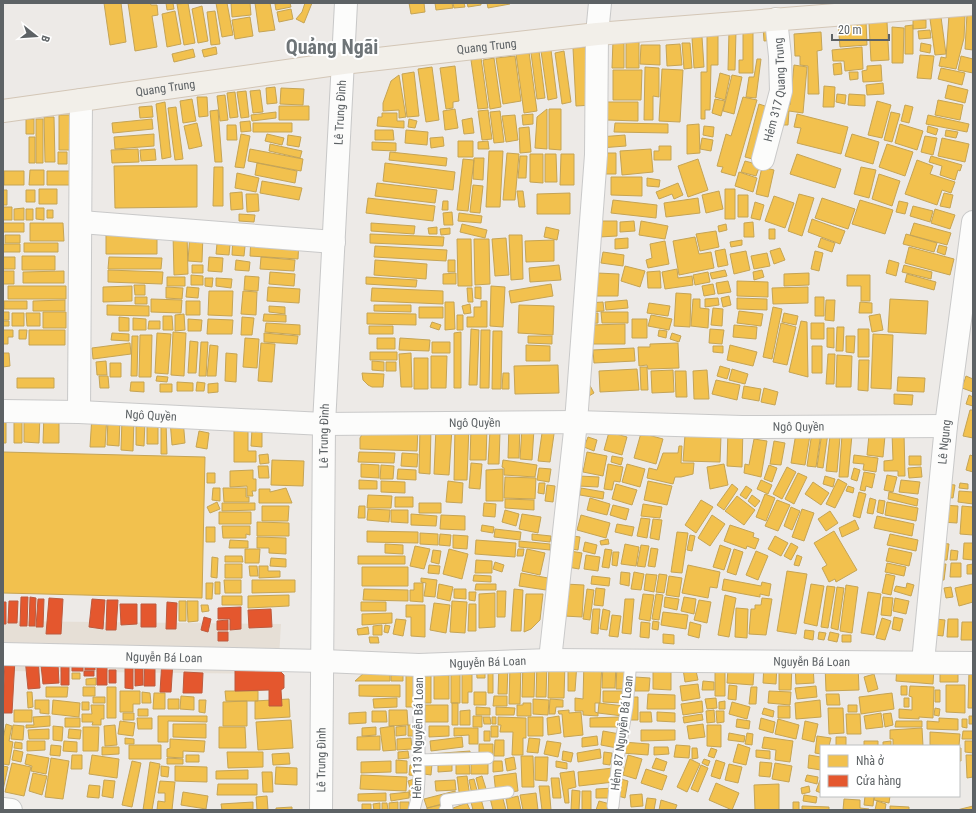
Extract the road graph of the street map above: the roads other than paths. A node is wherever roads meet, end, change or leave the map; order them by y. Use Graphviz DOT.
graph roads {
  1 [pos="346,3"];
  2 [pos="600,3"];
  3 [pos="973,4"];
  4 [pos="776,20"];
  5 [pos="597,34"];
  6 [pos="343,63"];
  7 [pos="81,100"];
  8 [pos="3,111"];
  9 [pos="763,159"];
  10 [pos="80,222"];
  11 [pos="973,222"];
  12 [pos="334,242"];
  13 [pos="968,301"];
  14 [pos="3,411"];
  15 [pos="79,412"];
  16 [pos="576,422"];
  17 [pos="324,424"];
  18 [pos="946,426"];
  19 [pos="3,654"];
  20 [pos="550,660"];
  21 [pos="631,660"];
  22 [pos="323,661"];
  23 [pos="923,662"];
  24 [pos="973,663"];
  25 [pos="419,665"];
  26 [pos="488,758"];
  27 [pos="418,760"];
  28 [pos="508,792"];
  29 [pos="613,806"];
  30 [pos="3,808"];
  31 [pos="11,810"];
  32 [pos="321,810"];
  33 [pos="414,810"];
  34 [pos="445,810"];
  1 -- 6 [label="street, Lê Trung Đình"];
  2 -- 5 [label="street"];
  3 -- 4 [label="main road, Quang Trung"];
  4 -- 5 [label="main road, Quang Trung"];
  4 -- 9 [label="street, Hẻm 317 Quang Trung"];
  5 -- 6 [label="main road, Quang Trung"];
  5 -- 16 [label="street"];
  6 -- 7 [label="main road, Quang Trung"];
  6 -- 12 [label="street, Lê Trung Đình"];
  7 -- 8 [label="main road, Quang Trung"];
  7 -- 10 [label="street"];
  10 -- 12 [label="street"];
  10 -- 15 [label="street"];
  11 -- 13 [label="street, Lê Ngung"];
  12 -- 17 [label="street, Lê Trung Đình"];
  13 -- 18 [label="street, Lê Ngung"];
  14 -- 15 [label="street, Ngô Quyền"];
  15 -- 17 [label="street, Ngô Quyền"];
  16 -- 17 [label="street, Ngô Quyền"];
  16 -- 18 [label="street, Ngô Quyền"];
  16 -- 20 [label="street"];
  17 -- 22 [label="street, Lê Trung Đình"];
  18 -- 23 [label="street, Lê Ngung"];
  19 -- 22 [label="street, Nguyễn Bá Loan"];
  20 -- 21 [label="street, Nguyễn Bá Loan"];
  20 -- 25 [label="street, Nguyễn Bá Loan"];
  21 -- 23 [label="street, Nguyễn Bá Loan"];
  21 -- 29 [label="lane, Hẻm 87 Nguyễn Bá Loan"];
  22 -- 25 [label="street, Nguyễn Bá Loan"];
  22 -- 32 [label="street, Lê Trung Đình"];
  23 -- 24 [label="street, Nguyễn Bá Loan"];
  25 -- 27 [label="lane, Hẻm 113 Nguyễn Bá Loan"];
  26 -- 27 [label="lane"];
  27 -- 33 [label="lane, Hẻm 113 Nguyễn Bá Loan"];
  28 -- 34 [label="lane"];
  30 -- 31 [label="street"];
}
